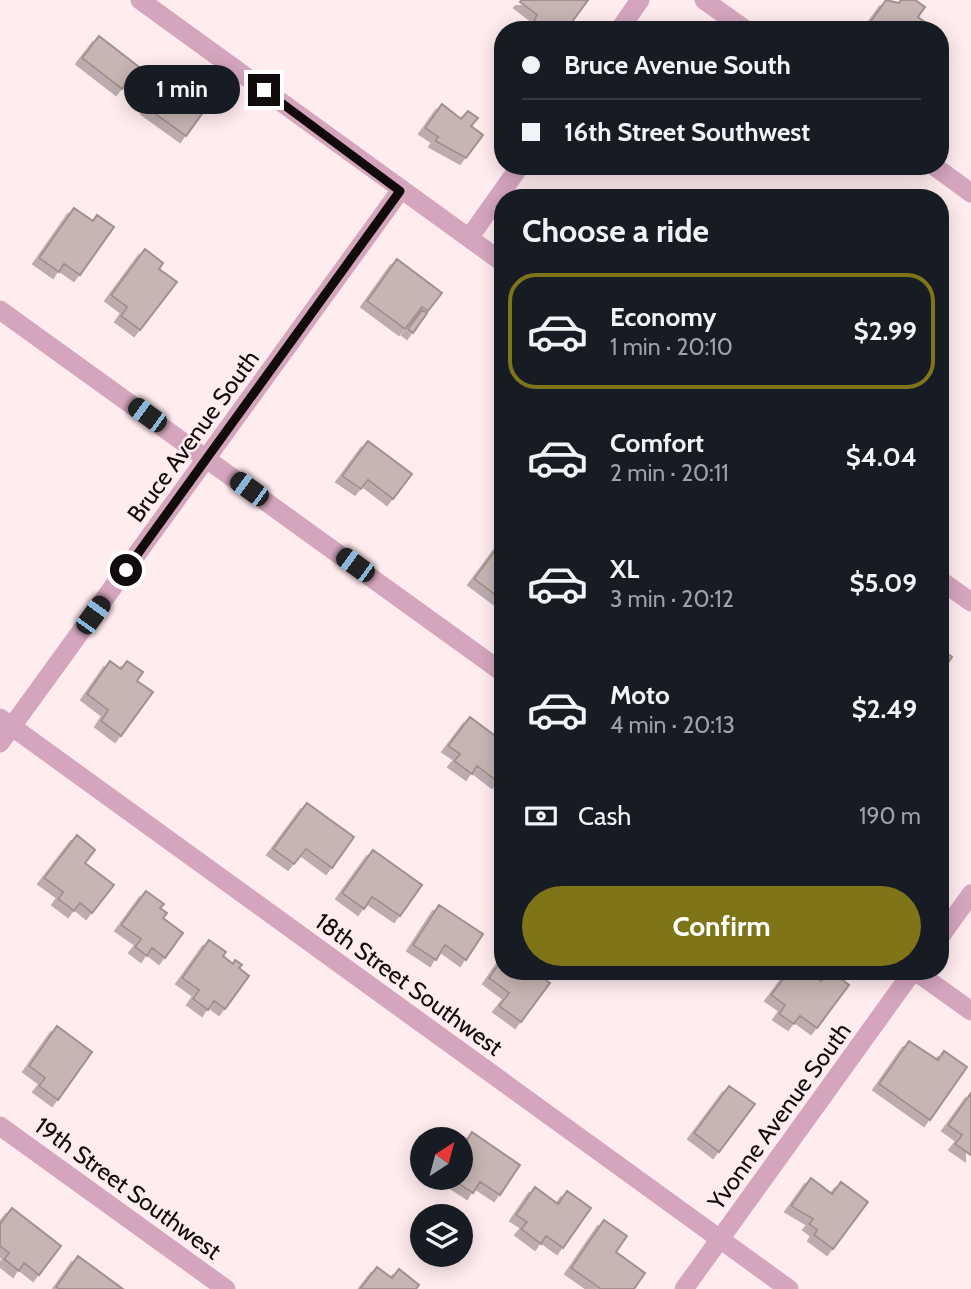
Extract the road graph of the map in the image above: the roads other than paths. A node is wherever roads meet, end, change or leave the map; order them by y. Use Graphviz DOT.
graph roads {
  1 [pos="140,0"];
  2 [pos="640,0"];
  3 [pos="704,0"];
  4 [pos="625,21"];
  5 [pos="733,21"];
  6 [pos="946,175"];
  7 [pos="400,191"];
  8 [pos="971,193"];
  9 [pos="494,203"];
  10 [pos="469,238"];
  11 [pos="494,256"];
  12 [pos="0,310"];
  13 [pos="207,458"];
  14 [pos="949,586"];
  15 [pos="971,602"];
  16 [pos="494,666"];
  17 [pos="6,722"];
  18 [pos="0,743"];
  19 [pos="971,894"];
  20 [pos="949,925"];
  21 [pos="907,980"];
  22 [pos="927,980"];
  23 [pos="971,1012"];
  24 [pos="0,1126"];
  25 [pos="720,1239"];
  26 [pos="226,1289"];
  27 [pos="684,1289"];
  28 [pos="789,1289"];
  1 -- 7 [label="street"];
  2 -- 4 [label="street"];
  3 -- 5 [label="street"];
  6 -- 8 [label="street"];
  7 -- 10 [label="street"];
  7 -- 13 [label="street, Bruce Avenue South"];
  9 -- 10 [label="street"];
  10 -- 11 [label="street"];
  12 -- 13 [label="street"];
  13 -- 16 [label="street"];
  13 -- 17 [label="street, Bruce Avenue South"];
  14 -- 15 [label="street"];
  17 -- 18 [label="street, Bruce Avenue South"];
  17 -- 25 [label="street, 18th Street Southwest"];
  19 -- 20 [label="street"];
  21 -- 25 [label="street, Yvonne Avenue South"];
  22 -- 23 [label="street"];
  24 -- 26 [label="street, 19th Street Southwest"];
  25 -- 27 [label="street, Yvonne Avenue South"];
  25 -- 28 [label="street, 18th Street Southwest"];
}
